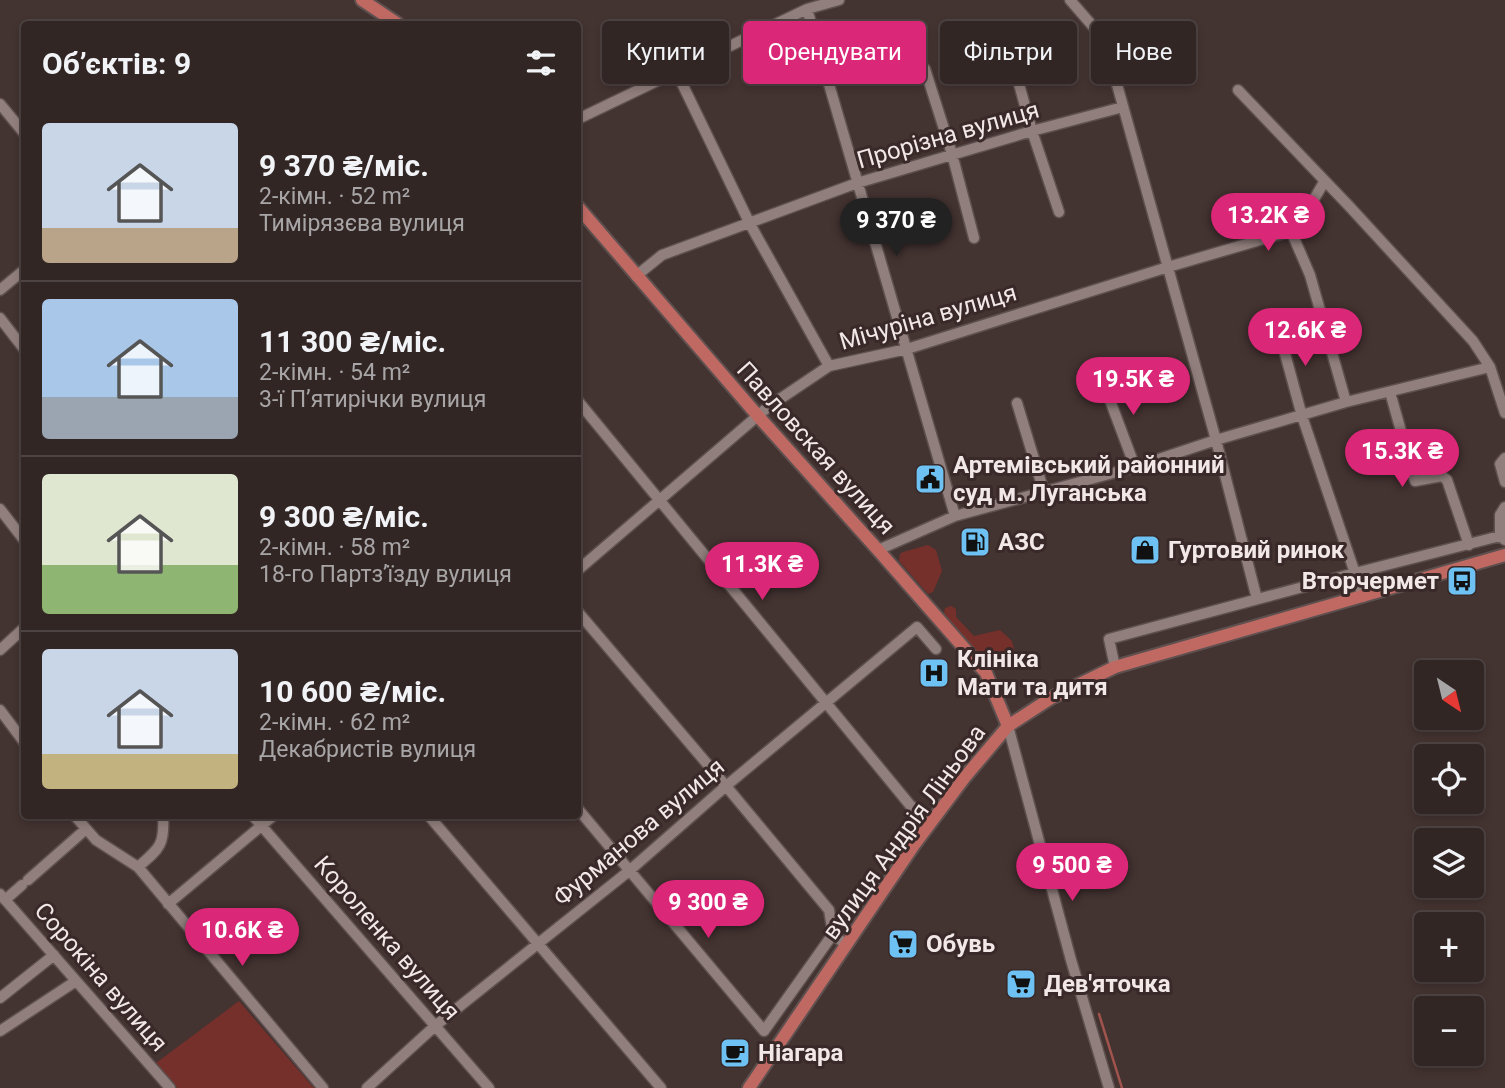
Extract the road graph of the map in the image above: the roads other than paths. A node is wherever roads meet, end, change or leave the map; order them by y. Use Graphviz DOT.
graph roads {
  1 [pos="362,0"];
  2 [pos="839,0"];
  3 [pos="1070,0"];
  4 [pos="807,9"];
  5 [pos="393,21"];
  6 [pos="729,46"];
  7 [pos="926,72"];
  8 [pos="649,84"];
  9 [pos="682,84"];
  10 [pos="1019,84"];
  11 [pos="1238,90"];
  12 [pos="0,104"];
  13 [pos="1123,107"];
  14 [pos="581,118"];
  15 [pos="21,129"];
  16 [pos="1032,131"];
  17 [pos="952,154"];
  18 [pos="1324,182"];
  19 [pos="857,183"];
  20 [pos="581,211"];
  21 [pos="1059,212"];
  22 [pos="750,224"];
  23 [pos="1291,231"];
  24 [pos="974,238"];
  25 [pos="1168,267"];
  26 [pos="21,272"];
  27 [pos="636,276"];
  28 [pos="0,290"];
  29 [pos="0,318"];
  30 [pos="1278,328"];
  31 [pos="21,345"];
  32 [pos="906,349"];
  33 [pos="829,366"];
  34 [pos="1490,367"];
  35 [pos="1102,379"];
  36 [pos="1390,392"];
  37 [pos="1017,402"];
  38 [pos="1346,402"];
  39 [pos="581,405"];
  40 [pos="1505,412"];
  41 [pos="758,416"];
  42 [pos="1302,416"];
  43 [pos="1216,440"];
  44 [pos="1505,458"];
  45 [pos="1135,467"];
  46 [pos="1505,482"];
  47 [pos="1044,492"];
  48 [pos="659,501"];
  49 [pos="1505,507"];
  50 [pos="0,509"];
  51 [pos="955,516"];
  52 [pos="21,536"];
  53 [pos="1503,538"];
  54 [pos="1469,544"];
  55 [pos="878,550"];
  56 [pos="1505,555"];
  57 [pos="581,567"];
  58 [pos="1355,573"];
  59 [pos="1363,597"];
  60 [pos="1257,600"];
  61 [pos="581,616"];
  62 [pos="21,631"];
  63 [pos="936,649"];
  64 [pos="0,650"];
  65 [pos="1115,667"];
  66 [pos="826,703"];
  67 [pos="0,710"];
  68 [pos="1008,726"];
  69 [pos="21,738"];
  70 [pos="726,786"];
  71 [pos="581,813"];
  72 [pos="78,819"];
  73 [pos="163,819"];
  74 [pos="256,819"];
  75 [pos="269,819"];
  76 [pos="432,819"];
  77 [pos="932,821"];
  78 [pos="261,825"];
  79 [pos="86,829"];
  80 [pos="138,867"];
  81 [pos="629,871"];
  82 [pos="3,897"];
  83 [pos="168,904"];
  84 [pos="832,934"];
  85 [pos="538,943"];
  86 [pos="846,945"];
  87 [pos="54,955"];
  88 [pos="76,981"];
  89 [pos="0,998"];
  90 [pos="435,1026"];
  91 [pos="0,1031"];
  92 [pos="170,1088"];
  93 [pos="323,1088"];
  94 [pos="367,1088"];
  95 [pos="489,1088"];
  96 [pos="662,1088"];
  97 [pos="749,1088"];
  98 [pos="1109,1088"];
  1 -- 5 [label="main road"];
  2 -- 4 [label="street"];
  3 -- 13 [label="street"];
  4 -- 6 [label="street"];
  4 -- 19 [label="street"];
  7 -- 17 [label="street"];
  8 -- 14 [label="street"];
  9 -- 22 [label="street"];
  10 -- 16 [label="street"];
  11 -- 18 [label="street"];
  12 -- 15 [label="street"];
  13 -- 16 [label="street, Прорізна вулиця"];
  13 -- 25 [label="street"];
  16 -- 17 [label="street, Прорізна вулиця"];
  16 -- 21 [label="street"];
  17 -- 19 [label="street, Прорізна вулиця"];
  17 -- 24 [label="street"];
  18 -- 23 [label="street"];
  18 -- 34 [label="street"];
  19 -- 22 [label="street, Прорізна вулиця"];
  19 -- 32 [label="street"];
  20 -- 27 [label="main road, Павловская вулиця"];
  22 -- 27 [label="street, Прорізна вулиця"];
  22 -- 33 [label="street"];
  23 -- 25 [label="street, Мічуріна вулиця"];
  23 -- 38 [label="street"];
  25 -- 32 [label="street, Мічуріна вулиця"];
  25 -- 43 [label="street"];
  26 -- 28 [label="street"];
  27 -- 41 [label="main road, Павловская вулиця"];
  29 -- 31 [label="street"];
  30 -- 42 [label="street"];
  32 -- 33 [label="street, Мічуріна вулиця"];
  32 -- 51 [label="street"];
  33 -- 41 [label="street, Мічуріна вулиця"];
  34 -- 36 [label="street"];
  34 -- 40 [label="street"];
  35 -- 45 [label="street"];
  36 -- 38 [label="street"];
  36 -- 54 [label="street"];
  37 -- 47 [label="street"];
  38 -- 42 [label="street"];
  39 -- 48 [label="street"];
  41 -- 48 [label="street, Мічуріна вулиця"];
  41 -- 55 [label="main road, Павловская вулиця"];
  42 -- 43 [label="street"];
  42 -- 58 [label="street"];
  43 -- 45 [label="street"];
  43 -- 60 [label="street"];
  44 -- 46 [label="street"];
  45 -- 47 [label="street"];
  47 -- 51 [label="street"];
  48 -- 57 [label="street, Мічуріна вулиця"];
  48 -- 66 [label="street"];
  49 -- 53 [label="street"];
  50 -- 52 [label="street"];
  51 -- 55 [label="street"];
  53 -- 54 [label="street"];
  54 -- 58 [label="street"];
  55 -- 68 [label="main road, Павловская вулиця"];
  56 -- 59 [label="main road, вулиця Андрія Ліньова"];
  58 -- 59 [label="street"];
  58 -- 60 [label="street"];
  59 -- 65 [label="main road, вулиця Андрія Ліньова"];
  60 -- 65 [label="street"];
  61 -- 70 [label="street"];
  62 -- 64 [label="street"];
  63 -- 66 [label="street, Фурманова вулиця"];
  65 -- 68 [label="main road, вулиця Андрія Ліньова"];
  66 -- 70 [label="street, Фурманова вулиця"];
  66 -- 77 [label="street"];
  67 -- 69 [label="street"];
  68 -- 77 [label="main road, вулиця Андрія Ліньова"];
  68 -- 98 [label="street"];
  70 -- 81 [label="street, Фурманова вулиця"];
  70 -- 84 [label="street"];
  71 -- 81 [label="street"];
  72 -- 79 [label="street"];
  73 -- 80 [label="street"];
  74 -- 78 [label="street, Короленка вулиця"];
  75 -- 78 [label="street"];
  76 -- 85 [label="street"];
  77 -- 86 [label="main road, вулиця Андрія Ліньова"];
  78 -- 83 [label="street"];
  78 -- 90 [label="street, Короленка вулиця"];
  79 -- 80 [label="street"];
  79 -- 82 [label="street"];
  80 -- 83 [label="street"];
  81 -- 84 [label="street"];
  81 -- 85 [label="street, Фурманова вулиця"];
  82 -- 87 [label="street, Сорокіна вулиця"];
  83 -- 93 [label="street"];
  84 -- 86 [label="street"];
  85 -- 90 [label="street, Фурманова вулиця"];
  85 -- 96 [label="street"];
  86 -- 97 [label="main road, вулиця Андрія Ліньова"];
  87 -- 88 [label="street, Сорокіна вулиця"];
  87 -- 89 [label="street"];
  88 -- 91 [label="street"];
  88 -- 92 [label="street, Сорокіна вулиця"];
  90 -- 94 [label="street, Фурманова вулиця"];
  90 -- 95 [label="street, Короленка вулиця"];
}
